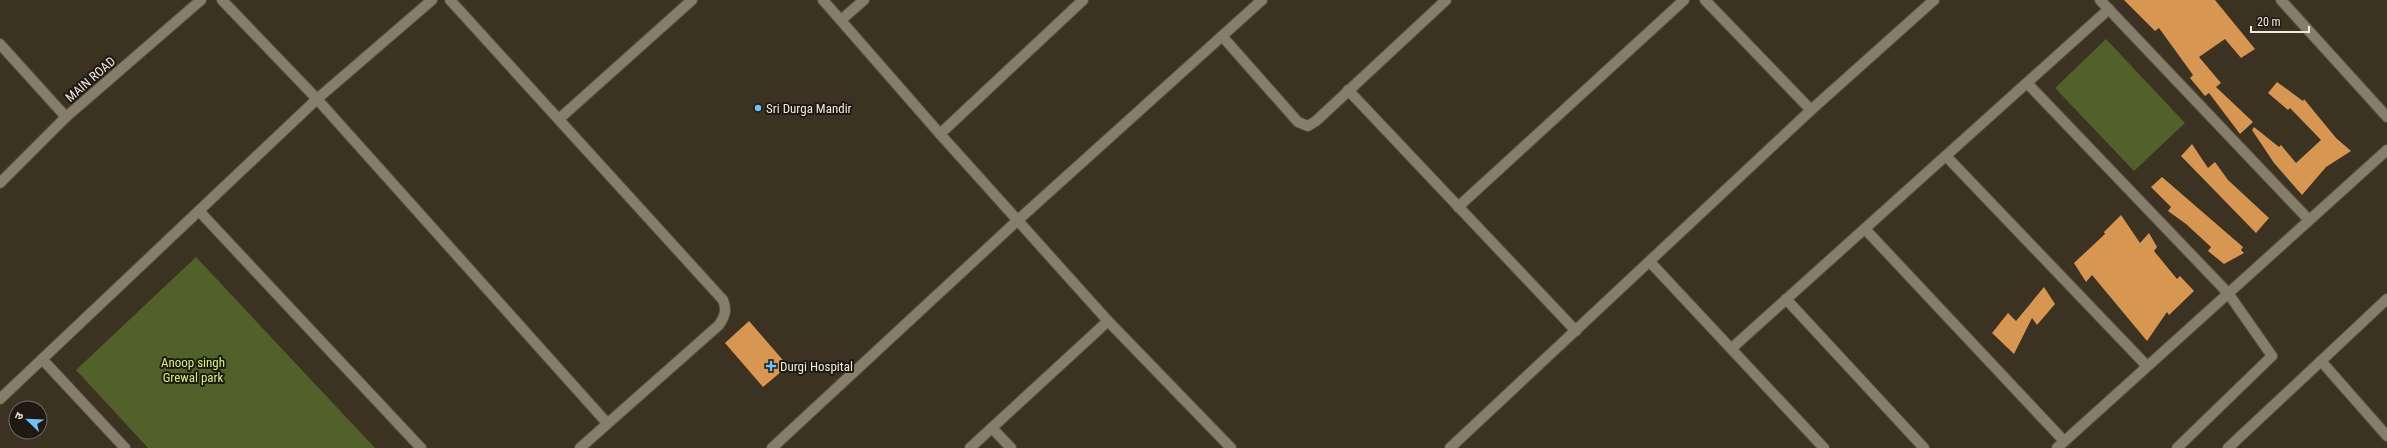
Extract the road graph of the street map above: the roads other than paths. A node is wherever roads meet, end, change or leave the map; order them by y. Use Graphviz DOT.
graph roads {
  1 [pos="201,0"];
  2 [pos="222,0"];
  3 [pos="432,0"];
  4 [pos="450,0"];
  5 [pos="692,0"];
  6 [pos="823,0"];
  7 [pos="864,0"];
  8 [pos="1083,0"];
  9 [pos="1262,0"];
  10 [pos="1446,0"];
  11 [pos="1684,0"];
  12 [pos="1705,0"];
  13 [pos="1934,0"];
  14 [pos="2100,0"];
  15 [pos="2281,0"];
  16 [pos="2109,9"];
  17 [pos="841,20"];
  18 [pos="1222,36"];
  19 [pos="0,44"];
  20 [pos="2027,83"];
  21 [pos="1348,90"];
  22 [pos="317,99"];
  23 [pos="1811,110"];
  24 [pos="66,117"];
  25 [pos="2387,117"];
  26 [pos="559,119"];
  27 [pos="940,134"];
  28 [pos="2387,150"];
  29 [pos="1946,156"];
  30 [pos="0,182"];
  31 [pos="1458,207"];
  32 [pos="199,211"];
  33 [pos="1018,220"];
  34 [pos="2309,220"];
  35 [pos="1864,228"];
  36 [pos="1650,262"];
  37 [pos="2228,293"];
  38 [pos="1786,299"];
  39 [pos="2387,299"];
  40 [pos="1108,321"];
  41 [pos="1576,330"];
  42 [pos="1732,348"];
  43 [pos="42,359"];
  44 [pos="2321,361"];
  45 [pos="2147,366"];
  46 [pos="0,399"];
  47 [pos="607,423"];
  48 [pos="992,428"];
  49 [pos="2387,436"];
  50 [pos="2064,441"];
  51 [pos="125,448"];
  52 [pos="421,448"];
  53 [pos="580,448"];
  54 [pos="772,448"];
  55 [pos="970,448"];
  56 [pos="1011,448"];
  57 [pos="1231,448"];
  58 [pos="1450,448"];
  59 [pos="1824,448"];
  60 [pos="1924,448"];
  61 [pos="2057,448"];
  62 [pos="2177,448"];
  63 [pos="2228,448"];
  1 -- 24 [label="street, MAIN ROAD"];
  2 -- 22 [label="street"];
  3 -- 22 [label="street"];
  4 -- 26 [label="street"];
  5 -- 26 [label="street"];
  6 -- 17 [label="street"];
  7 -- 17 [label="street"];
  8 -- 27 [label="street"];
  9 -- 18 [label="street"];
  10 -- 21 [label="street"];
  11 -- 31 [label="street"];
  12 -- 23 [label="street"];
  13 -- 23 [label="street"];
  14 -- 16 [label="street"];
  15 -- 25 [label="street"];
  16 -- 20 [label="street"];
  16 -- 34 [label="street"];
  17 -- 27 [label="street"];
  18 -- 21 [label="street"];
  18 -- 33 [label="street"];
  19 -- 24 [label="street"];
  20 -- 29 [label="street"];
  20 -- 37 [label="street"];
  21 -- 31 [label="street"];
  22 -- 32 [label="street"];
  22 -- 47 [label="street"];
  23 -- 36 [label="street"];
  24 -- 30 [label="street, MAIN ROAD"];
  26 -- 47 [label="street"];
  27 -- 33 [label="street"];
  28 -- 34 [label="street"];
  29 -- 35 [label="street"];
  29 -- 45 [label="street"];
  31 -- 41 [label="street"];
  32 -- 43 [label="street"];
  32 -- 52 [label="street"];
  33 -- 40 [label="street"];
  33 -- 54 [label="street"];
  34 -- 37 [label="street"];
  35 -- 38 [label="street"];
  35 -- 50 [label="street"];
  36 -- 41 [label="street"];
  36 -- 42 [label="street"];
  37 -- 45 [label="street"];
  37 -- 62 [label="street"];
  38 -- 42 [label="street"];
  38 -- 60 [label="street"];
  39 -- 44 [label="street"];
  40 -- 48 [label="street"];
  40 -- 57 [label="street"];
  41 -- 58 [label="street"];
  42 -- 59 [label="street"];
  43 -- 46 [label="street"];
  43 -- 51 [label="street"];
  44 -- 49 [label="street"];
  44 -- 63 [label="street"];
  45 -- 50 [label="street"];
  47 -- 53 [label="street"];
  48 -- 55 [label="street"];
  48 -- 56 [label="street"];
  50 -- 61 [label="street"];
}
